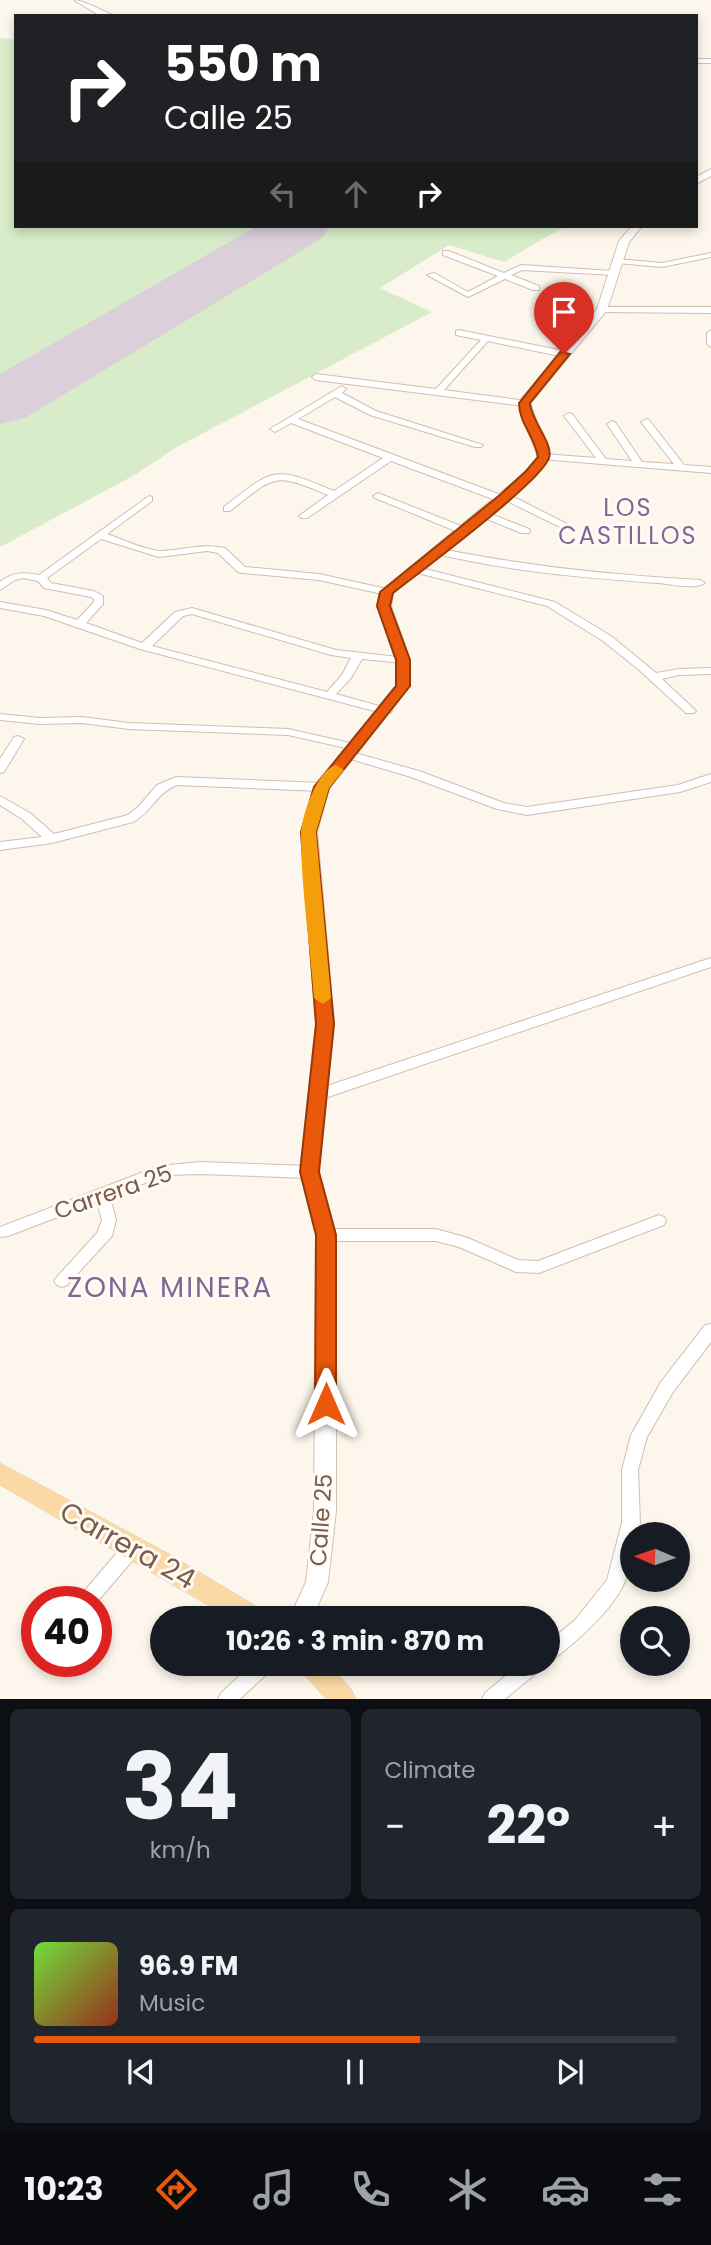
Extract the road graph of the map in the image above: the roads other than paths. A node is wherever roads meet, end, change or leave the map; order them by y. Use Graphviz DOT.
graph roads {
  1 [pos="77,0"];
  2 [pos="103,14"];
  3 [pos="634,228"];
  4 [pos="446,253"];
  5 [pos="711,255"];
  6 [pos="615,267"];
  7 [pos="431,275"];
  8 [pos="502,277"];
  9 [pos="536,289"];
  10 [pos="602,310"];
  11 [pos="711,310"];
  12 [pos="711,332"];
  13 [pos="459,333"];
  14 [pos="486,339"];
  15 [pos="711,344"];
  16 [pos="564,354"];
  17 [pos="316,377"];
  18 [pos="354,381"];
  19 [pos="439,391"];
  20 [pos="335,393"];
  21 [pos="524,403"];
  22 [pos="569,416"];
  23 [pos="291,420"];
  24 [pos="646,422"];
  25 [pos="612,424"];
  26 [pos="275,429"];
  27 [pos="478,445"];
  28 [pos="390,457"];
  29 [pos="544,457"];
  30 [pos="603,461"];
  31 [pos="639,464"];
  32 [pos="681,467"];
  33 [pos="711,470"];
  34 [pos="335,495"];
  35 [pos="378,496"];
  36 [pos="503,498"];
  37 [pos="149,499"];
  38 [pos="227,509"];
  39 [pos="483,514"];
  40 [pos="304,516"];
  41 [pos="562,524"];
  42 [pos="462,530"];
  43 [pos="525,531"];
  44 [pos="100,535"];
  45 [pos="437,551"];
  46 [pos="414,569"];
  47 [pos="41,578"];
  48 [pos="700,583"];
  49 [pos="0,587"];
  50 [pos="387,592"];
  51 [pos="0,605"];
  52 [pos="79,625"];
  53 [pos="144,647"];
  54 [pos="358,656"];
  55 [pos="403,660"];
  56 [pos="711,671"];
  57 [pos="654,677"];
  58 [pos="329,696"];
  59 [pos="386,711"];
  60 [pos="690,711"];
  61 [pos="0,716"];
  62 [pos="18,739"];
  63 [pos="352,751"];
  64 [pos="0,769"];
  65 [pos="711,778"];
  66 [pos="322,787"];
  67 [pos="0,800"];
  68 [pos="52,839"];
  69 [pos="0,846"];
  70 [pos="711,962"];
  71 [pos="317,1096"];
  72 [pos="309,1172"];
  73 [pos="102,1193"];
  74 [pos="659,1221"];
  75 [pos="4,1232"];
  76 [pos="326,1235"];
  77 [pos="62,1281"];
  78 [pos="711,1330"];
  79 [pos="0,1473"];
  80 [pos="132,1548"];
  81 [pos="100,1586"];
  82 [pos="235,1606"];
  83 [pos="306,1606"];
  84 [pos="560,1643"];
  85 [pos="252,1676"];
  86 [pos="323,1676"];
  87 [pos="519,1676"];
  88 [pos="227,1699"];
  89 [pos="343,1699"];
  90 [pos="491,1699"];
  1 -- 2 [label="street"];
  3 -- 6 [label="street"];
  4 -- 8 [label="street"];
  5 -- 6 [label="street"];
  6 -- 8 [label="street"];
  6 -- 10 [label="street"];
  7 -- 8 [label="street"];
  8 -- 9 [label="street"];
  10 -- 11 [label="street"];
  10 -- 16 [label="street"];
  12 -- 15 [label="street"];
  13 -- 14 [label="street"];
  14 -- 16 [label="street"];
  14 -- 19 [label="street"];
  16 -- 21 [label="street"];
  17 -- 18 [label="street"];
  18 -- 19 [label="street"];
  18 -- 20 [label="street"];
  19 -- 21 [label="street"];
  20 -- 23 [label="street"];
  20 -- 27 [label="street"];
  21 -- 29 [label="street"];
  22 -- 30 [label="street"];
  23 -- 26 [label="street"];
  23 -- 28 [label="street"];
  24 -- 32 [label="street"];
  25 -- 31 [label="street"];
  28 -- 34 [label="street"];
  28 -- 36 [label="street"];
  29 -- 30 [label="street"];
  29 -- 36 [label="street"];
  30 -- 31 [label="street"];
  31 -- 32 [label="street"];
  32 -- 33 [label="street"];
  34 -- 38 [label="street"];
  34 -- 40 [label="street"];
  35 -- 42 [label="street"];
  36 -- 39 [label="street"];
  36 -- 41 [label="street"];
  37 -- 44 [label="street"];
  39 -- 42 [label="street"];
  39 -- 43 [label="street"];
  42 -- 45 [label="street"];
  44 -- 47 [label="street"];
  44 -- 50 [label="street"];
  45 -- 46 [label="street"];
  45 -- 48 [label="street"];
  46 -- 50 [label="street"];
  46 -- 57 [label="street"];
  47 -- 49 [label="street"];
  47 -- 52 [label="street"];
  50 -- 55 [label="street, Calle 25"];
  51 -- 52 [label="street"];
  52 -- 53 [label="street"];
  53 -- 54 [label="street"];
  53 -- 58 [label="street"];
  54 -- 55 [label="street"];
  54 -- 58 [label="street"];
  55 -- 59 [label="street, Calle 25"];
  56 -- 57 [label="street"];
  57 -- 60 [label="street"];
  58 -- 59 [label="street"];
  59 -- 63 [label="street, Calle 25"];
  61 -- 63 [label="street"];
  62 -- 64 [label="street"];
  63 -- 65 [label="street"];
  63 -- 66 [label="street, Calle 25"];
  66 -- 68 [label="street"];
  66 -- 71 [label="street, Calle 25"];
  67 -- 68 [label="street"];
  68 -- 69 [label="street"];
  70 -- 71 [label="street"];
  71 -- 72 [label="street, Calle 25"];
  72 -- 73 [label="street, Carrera 25"];
  72 -- 76 [label="street, Calle 25"];
  73 -- 75 [label="street, Carrera 25"];
  73 -- 77 [label="street"];
  74 -- 76 [label="street"];
  76 -- 83 [label="street, Calle 25"];
  78 -- 84 [label="street"];
  79 -- 80 [label="main road, Carrera 24"];
  80 -- 81 [label="street"];
  80 -- 82 [label="main road, Carrera 24"];
  85 -- 88 [label="street"];
  86 -- 89 [label="main road"];
  87 -- 90 [label="street"];
}
